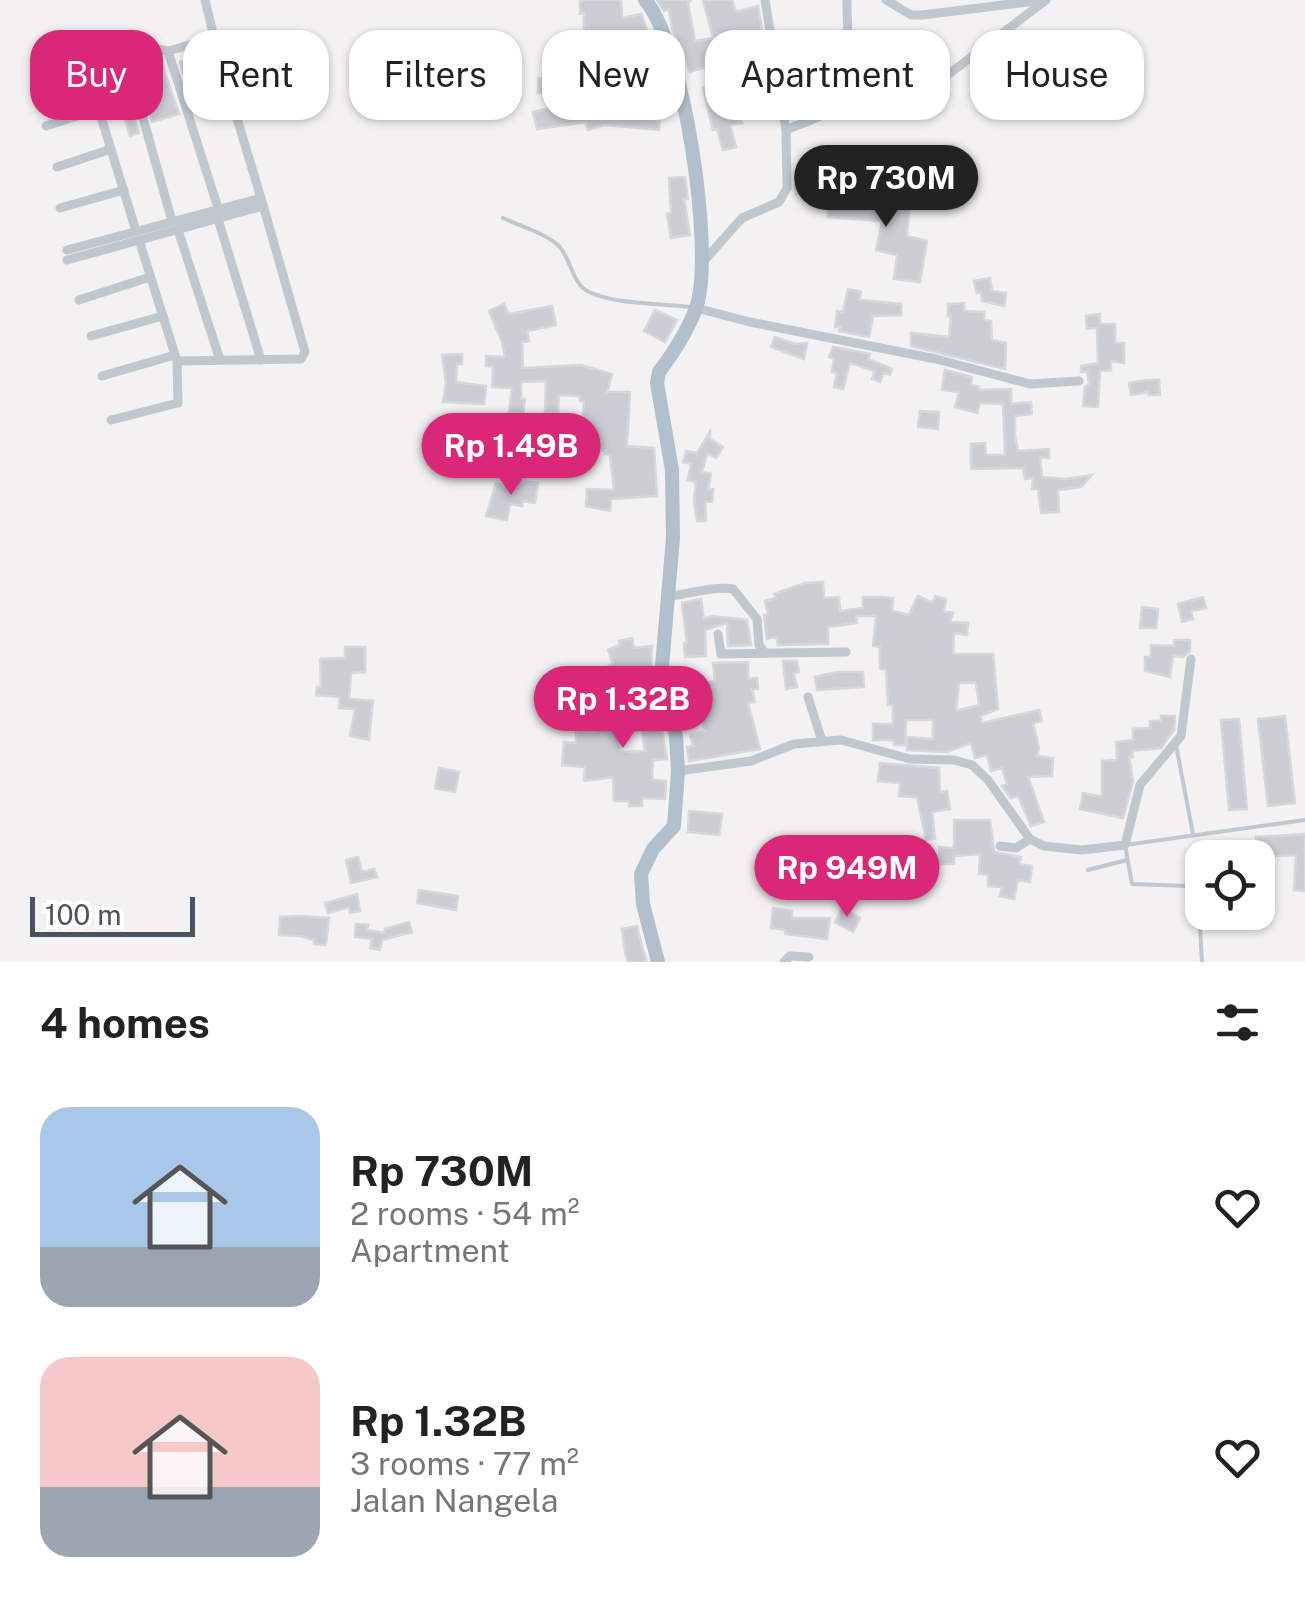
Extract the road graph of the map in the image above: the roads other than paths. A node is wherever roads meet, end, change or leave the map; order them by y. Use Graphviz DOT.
graph roads {
  1 [pos="206,0"];
  2 [pos="645,0"];
  3 [pos="765,0"];
  4 [pos="846,0"];
  5 [pos="886,0"];
  6 [pos="1044,0"];
  7 [pos="212,30"];
  8 [pos="846,30"];
  9 [pos="183,47"];
  10 [pos="163,50"];
  11 [pos="168,51"];
  12 [pos="950,72"];
  13 [pos="65,120"];
  14 [pos="102,120"];
  15 [pos="144,120"];
  16 [pos="238,120"];
  17 [pos="810,120"];
  18 [pos="46,126"];
  19 [pos="786,130"];
  20 [pos="111,148"];
  21 [pos="57,167"];
  22 [pos="124,190"];
  23 [pos="262,202"];
  24 [pos="60,208"];
  25 [pos="218,213"];
  26 [pos="503,218"];
  27 [pos="175,225"];
  28 [pos="138,236"];
  29 [pos="67,255"];
  30 [pos="702,264"];
  31 [pos="150,277"];
  32 [pos="79,300"];
  33 [pos="696,308"];
  34 [pos="162,316"];
  35 [pos="92,336"];
  36 [pos="176,358"];
  37 [pos="220,360"];
  38 [pos="261,360"];
  39 [pos="102,376"];
  40 [pos="1080,381"];
  41 [pos="111,420"];
  42 [pos="666,596"];
  43 [pos="718,634"];
  44 [pos="846,652"];
  45 [pos="766,653"];
  46 [pos="1191,659"];
  47 [pos="662,672"];
  48 [pos="808,697"];
  49 [pos="576,698"];
  50 [pos="822,741"];
  51 [pos="1176,745"];
  52 [pos="678,771"];
  53 [pos="1305,820"];
  54 [pos="1193,836"];
  55 [pos="1030,839"];
  56 [pos="1000,846"];
  57 [pos="1125,846"];
  58 [pos="1128,860"];
  59 [pos="1088,870"];
  60 [pos="809,957"];
  61 [pos="658,962"];
  62 [pos="784,962"];
  63 [pos="1202,962"];
  1 -- 7 [label="street"];
  2 -- 30 [label="main road"];
  3 -- 19 [label="street"];
  4 -- 8 [label="street"];
  5 -- 6 [label="street"];
  6 -- 12 [label="street"];
  9 -- 11 [label="street"];
  10 -- 11 [label="street"];
  11 -- 25 [label="street"];
  13 -- 18 [label="street"];
  14 -- 20 [label="street"];
  15 -- 27 [label="street"];
  16 -- 23 [label="street"];
  17 -- 19 [label="street"];
  19 -- 30 [label="street"];
  20 -- 21 [label="street"];
  20 -- 22 [label="street"];
  22 -- 24 [label="street"];
  22 -- 28 [label="street"];
  23 -- 25 [label="street"];
  23 -- 38 [label="street"];
  25 -- 27 [label="street"];
  25 -- 38 [label="street"];
  26 -- 33 [label="lane"];
  27 -- 28 [label="street"];
  27 -- 37 [label="street"];
  28 -- 29 [label="street"];
  28 -- 31 [label="street"];
  30 -- 33 [label="main road"];
  31 -- 32 [label="street"];
  31 -- 34 [label="street"];
  33 -- 40 [label="street"];
  33 -- 42 [label="main road"];
  34 -- 35 [label="street"];
  34 -- 36 [label="street"];
  36 -- 37 [label="street"];
  36 -- 39 [label="street"];
  36 -- 41 [label="street"];
  37 -- 38 [label="street"];
  42 -- 45 [label="street"];
  42 -- 47 [label="main road"];
  43 -- 45 [label="street"];
  44 -- 45 [label="street"];
  46 -- 51 [label="street"];
  47 -- 49 [label="street"];
  47 -- 52 [label="main road"];
  48 -- 50 [label="street"];
  50 -- 52 [label="street"];
  50 -- 55 [label="street"];
  51 -- 54 [label="lane"];
  51 -- 57 [label="street"];
  52 -- 61 [label="main road"];
  53 -- 54 [label="lane"];
  54 -- 57 [label="lane"];
  55 -- 56 [label="street"];
  55 -- 57 [label="street"];
  57 -- 58 [label="lane"];
  58 -- 59 [label="lane"];
  58 -- 63 [label="lane"];
  60 -- 62 [label="street"];
}
